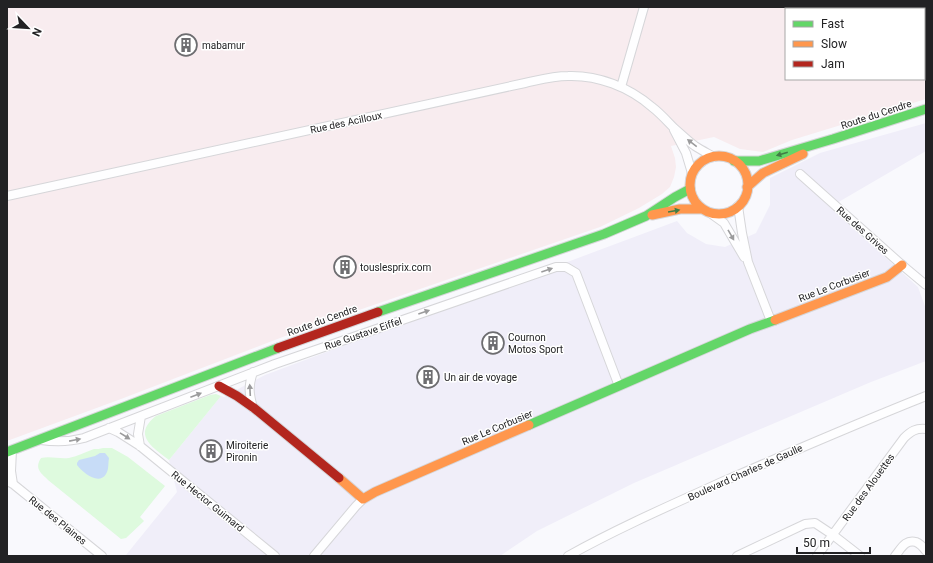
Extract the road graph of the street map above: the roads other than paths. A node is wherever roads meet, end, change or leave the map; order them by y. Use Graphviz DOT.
graph roads {
  1 [pos="644,7"];
  2 [pos="621,87"];
  3 [pos="926,109"];
  4 [pos="673,127"];
  5 [pos="833,139"];
  6 [pos="714,157"];
  7 [pos="734,161"];
  8 [pos="692,173"];
  9 [pos="800,174"];
  10 [pos="747,187"];
  11 [pos="690,189"];
  12 [pos="7,196"];
  13 [pos="738,206"];
  14 [pos="706,211"];
  15 [pos="646,216"];
  16 [pos="748,262"];
  17 [pos="902,264"];
  18 [pos="926,285"];
  19 [pos="771,321"];
  20 [pos="254,372"];
  21 [pos="219,386"];
  22 [pos="619,386"];
  23 [pos="926,396"];
  24 [pos="253,408"];
  25 [pos="141,416"];
  26 [pos="109,428"];
  27 [pos="926,429"];
  28 [pos="36,440"];
  29 [pos="140,446"];
  30 [pos="10,451"];
  31 [pos="9,485"];
  32 [pos="363,499"];
  33 [pos="833,535"];
  34 [pos="926,551"];
  35 [pos="102,556"];
  36 [pos="275,556"];
  37 [pos="314,556"];
  38 [pos="568,556"];
  39 [pos="737,556"];
  40 [pos="817,556"];
  41 [pos="860,556"];
  42 [pos="894,556"];
  1 -- 2 [label="street"];
  2 -- 4 [label="street, Rue des Acilloux"];
  2 -- 12 [label="street, Rue des Acilloux"];
  3 -- 5 [label="main road, Route du Cendre"];
  6 -- 4 [label="street, Rue des Acilloux, one-way"];
  4 -- 8 [label="street, Rue des Acilloux"];
  5 -- 7 [label="main road, Route du Cendre, one-way"];
  5 -- 10 [label="main road, Route du Cendre"];
  6 -- 7 [label="main road"];
  6 -- 8 [label="main road"];
  7 -- 10 [label="main road"];
  8 -- 11 [label="main road"];
  9 -- 17 [label="street, Rue des Grives"];
  10 -- 13 [label="main road"];
  11 -- 14 [label="main road"];
  11 -- 15 [label="main road, Route du Cendre"];
  13 -- 14 [label="main road"];
  13 -- 16 [label="street"];
  15 -- 14 [label="main road, Route du Cendre, one-way"];
  14 -- 16 [label="street, one-way"];
  15 -- 28 [label="main road, Route du Cendre"];
  16 -- 19 [label="street"];
  17 -- 18 [label="street, Rue des Grives"];
  17 -- 19 [label="main road, Rue Le Corbusier"];
  19 -- 22 [label="main road, Rue Le Corbusier"];
  20 -- 21 [label="street, Rue Gustave Eiffel"];
  20 -- 22 [label="street, Rue Gustave Eiffel, one-way"];
  24 -- 20 [label="street, one-way"];
  21 -- 24 [label="main road"];
  25 -- 21 [label="street, Rue Gustave Eiffel, one-way"];
  22 -- 32 [label="main road, Rue Le Corbusier"];
  23 -- 38 [label="street, Boulevard Charles de Gaulle"];
  24 -- 32 [label="main road"];
  25 -- 26 [label="street, Rue Gustave Eiffel"];
  25 -- 29 [label="street"];
  28 -- 26 [label="street, Rue Gustave Eiffel, one-way"];
  26 -- 29 [label="street, Rue Hector Guimard, one-way"];
  27 -- 33 [label="street, Rue des Alouettes"];
  28 -- 30 [label="main road, Route du Cendre"];
  29 -- 36 [label="street, Rue Hector Guimard"];
  30 -- 31 [label="street, Rue des Plaines"];
  31 -- 35 [label="street, Rue des Plaines"];
  32 -- 37 [label="street"];
  33 -- 39 [label="street"];
  33 -- 40 [label="street, Rue des Alouettes"];
  33 -- 41 [label="street"];
  34 -- 42 [label="street"];
}
